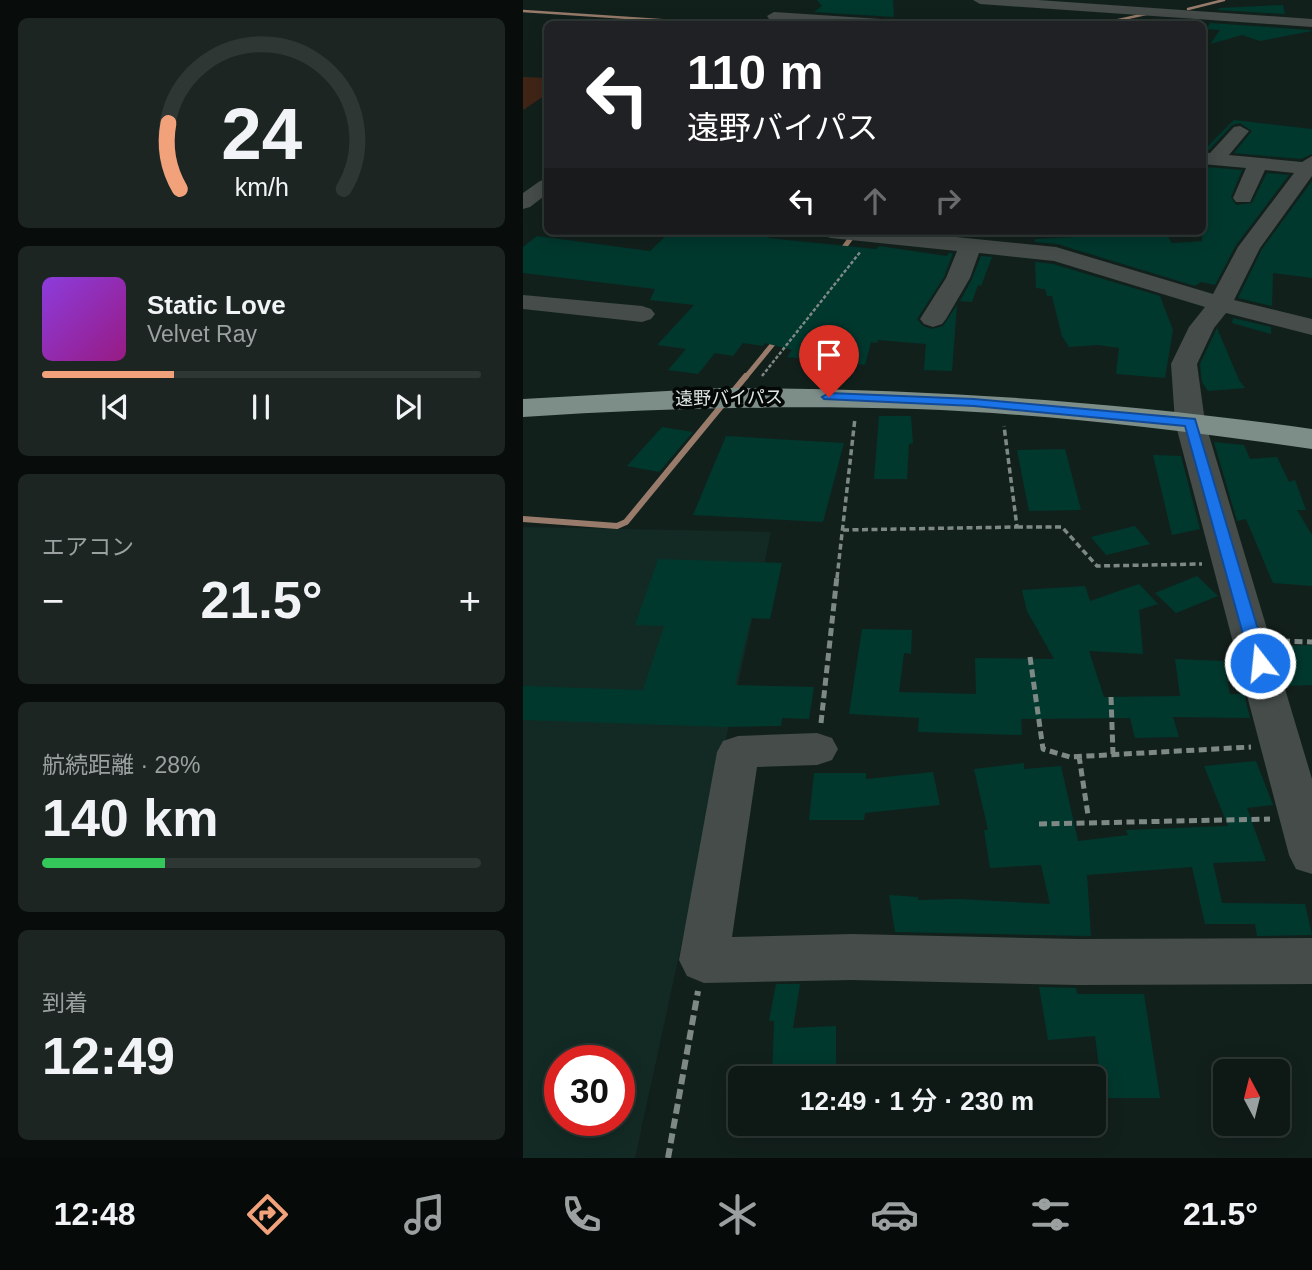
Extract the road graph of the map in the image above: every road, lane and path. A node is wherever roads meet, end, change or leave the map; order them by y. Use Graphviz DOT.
graph roads {
  1 [pos="795,0"];
  2 [pos="980,0"];
  3 [pos="1213,0"];
  4 [pos="1169,11"];
  5 [pos="768,20"];
  6 [pos="800,21"];
  7 [pos="1127,21"];
  8 [pos="1312,23"];
  9 [pos="1240,131"];
  10 [pos="1209,158"];
  11 [pos="1258,164"];
  12 [pos="1310,166"];
  13 [pos="523,179"];
  14 [pos="544,182"];
  15 [pos="544,186"];
  16 [pos="1243,198"];
  17 [pos="523,204"];
  18 [pos="865,235"];
  19 [pos="875,235"];
  20 [pos="970,246"];
  21 [pos="523,302"];
  22 [pos="1219,304"];
  23 [pos="642,314"];
  24 [pos="933,318"];
  25 [pos="1312,327"];
  26 [pos="756,385"];
  27 [pos="523,394"];
  28 [pos="857,397"];
  29 [pos="1001,404"];
  30 [pos="523,408"];
  31 [pos="1190,416"];
  32 [pos="1312,426"];
  33 [pos="1312,439"];
  34 [pos="1017,527"];
  35 [pos="843,530"];
  36 [pos="1231,563"];
  37 [pos="1030,657"];
  38 [pos="1111,697"];
  39 [pos="1283,746"];
  40 [pos="817,749"];
  41 [pos="1113,754"];
  42 [pos="1079,756"];
  43 [pos="1088,815"];
  44 [pos="1302,819"];
  45 [pos="1039,824"];
  46 [pos="1312,855"];
  47 [pos="704,960"];
  48 [pos="1312,961"];
  49 [pos="668,1158"];
  1 -- 5 [label="street"];
  2 -- 4 [label="street"];
  3 -- 4 [label="street"];
  4 -- 7 [label="street"];
  4 -- 8 [label="street"];
  5 -- 6 [label="street"];
  9 -- 10 [label="street"];
  10 -- 11 [label="street"];
  11 -- 12 [label="street"];
  11 -- 16 [label="street"];
  12 -- 22 [label="street"];
  13 -- 14 [label="street"];
  15 -- 17 [label="street"];
  18 -- 26 [label="path"];
  19 -- 20 [label="street"];
  20 -- 22 [label="street"];
  20 -- 24 [label="street"];
  21 -- 23 [label="street"];
  22 -- 25 [label="street"];
  22 -- 31 [label="street"];
  26 -- 27 [label="highway, 遠野バイパス"];
  26 -- 31 [label="highway, 遠野バイパス"];
  28 -- 29 [label="highway, 遠野バイパス"];
  28 -- 30 [label="highway, 遠野バイパス"];
  28 -- 35 [label="path"];
  29 -- 31 [label="highway, 遠野バイパス"];
  29 -- 34 [label="path"];
  31 -- 32 [label="highway, 遠野バイパス"];
  31 -- 33 [label="highway, 遠野バイパス"];
  31 -- 36 [label="street"];
  34 -- 35 [label="path"];
  34 -- 36 [label="path"];
  35 -- 40 [label="path"];
  36 -- 39 [label="street"];
  37 -- 42 [label="path"];
  38 -- 41 [label="path"];
  39 -- 41 [label="path"];
  39 -- 44 [label="street"];
  40 -- 47 [label="street"];
  41 -- 42 [label="path"];
  42 -- 43 [label="path"];
  44 -- 45 [label="path"];
  44 -- 46 [label="street"];
  47 -- 48 [label="street"];
  47 -- 49 [label="path"];
}
